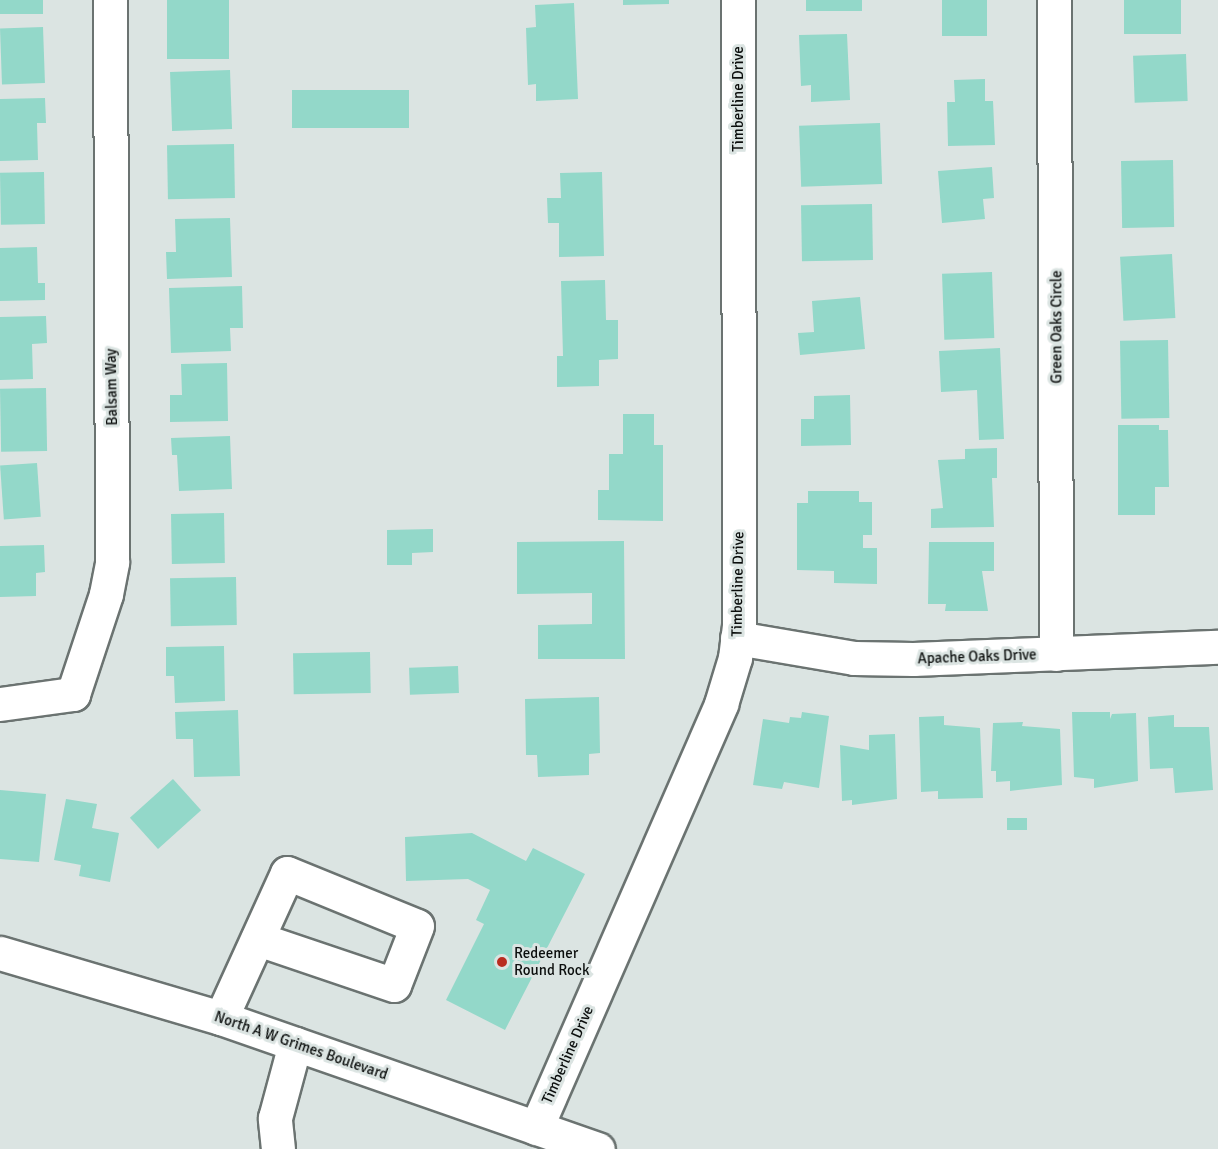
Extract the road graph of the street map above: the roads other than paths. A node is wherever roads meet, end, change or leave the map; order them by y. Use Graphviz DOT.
graph roads {
  1 [pos="110,0"];
  2 [pos="738,0"];
  3 [pos="1054,0"];
  4 [pos="737,638"];
  5 [pos="1218,647"];
  6 [pos="1056,654"];
  7 [pos="0,704"];
  8 [pos="258,939"];
  9 [pos="0,953"];
  10 [pos="220,1018"];
  11 [pos="295,1044"];
  12 [pos="536,1128"];
  13 [pos="278,1149"];
  14 [pos="598,1149"];
  1 -- 7 [label="street, Balsam Way"];
  2 -- 4 [label="street, Timberline Drive"];
  3 -- 6 [label="street, Green Oaks Circle"];
  4 -- 6 [label="street, Apache Oaks Drive"];
  4 -- 12 [label="street, Timberline Drive"];
  5 -- 6 [label="street, Apache Oaks Drive"];
  8 -- 8 [label="street"];
  8 -- 10 [label="street"];
  9 -- 10 [label="street, North A W Grimes Boulevard"];
  10 -- 11 [label="street, North A W Grimes Boulevard"];
  11 -- 12 [label="street, North A W Grimes Boulevard"];
  11 -- 13 [label="street"];
  12 -- 14 [label="street, North A W Grimes Boulevard"];
}
